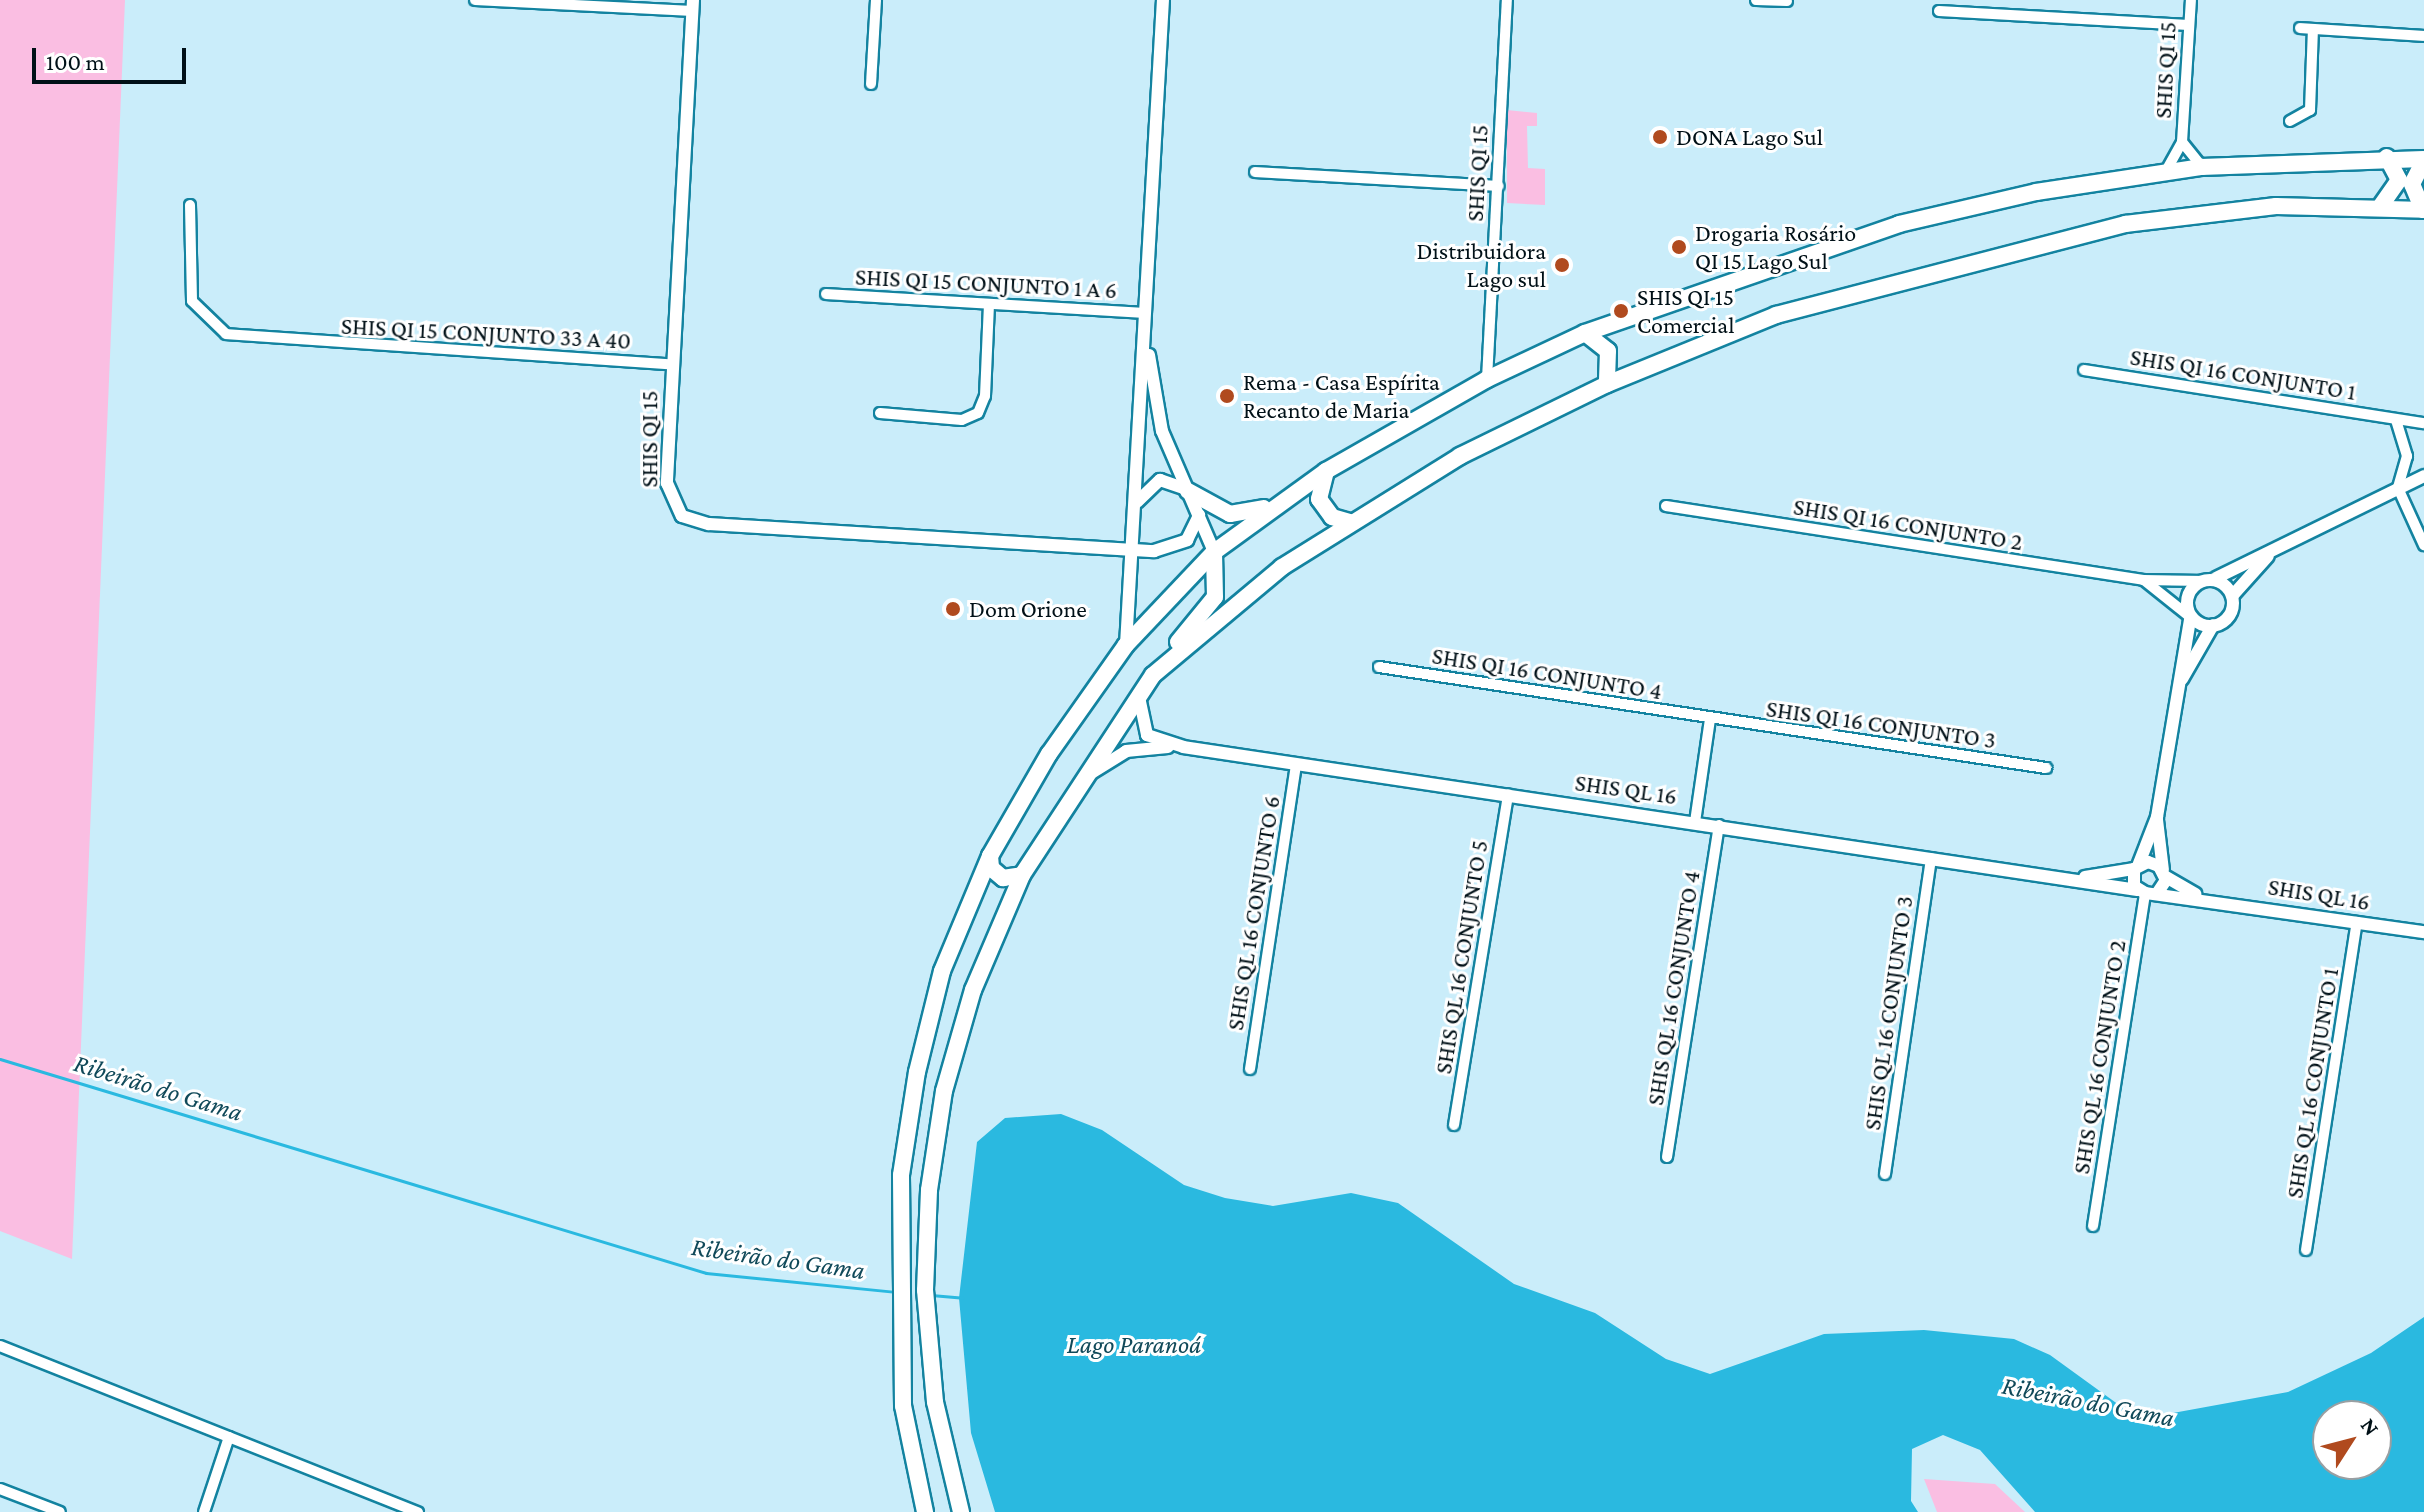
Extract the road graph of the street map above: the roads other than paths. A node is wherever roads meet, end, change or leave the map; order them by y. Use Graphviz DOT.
graph roads {
  1 [pos="475,0"];
  2 [pos="876,0"];
  3 [pos="1163,0"];
  4 [pos="1507,0"];
  5 [pos="1756,0"];
  6 [pos="2191,0"];
  7 [pos="1787,1"];
  8 [pos="693,6"];
  9 [pos="1939,11"];
  10 [pos="2189,25"];
  11 [pos="2300,28"];
  12 [pos="2313,29"];
  13 [pos="2424,36"];
  14 [pos="871,84"];
  15 [pos="2290,121"];
  16 [pos="2182,142"];
  17 [pos="2387,157"];
  18 [pos="2424,160"];
  19 [pos="2202,167"];
  20 [pos="2166,171"];
  21 [pos="1255,172"];
  22 [pos="1499,186"];
  23 [pos="190,205"];
  24 [pos="2380,207"];
  25 [pos="2424,210"];
  26 [pos="826,294"];
  27 [pos="989,304"];
  28 [pos="1144,320"];
  29 [pos="1585,333"];
  30 [pos="1490,348"];
  31 [pos="671,364"];
  32 [pos="1512,368"];
  33 [pos="2084,370"];
  34 [pos="1487,379"];
  35 [pos="1607,384"];
  36 [pos="880,413"];
  37 [pos="2396,420"];
  38 [pos="2424,423"];
  39 [pos="1326,471"];
  40 [pos="2424,476"];
  41 [pos="2398,488"];
  42 [pos="1188,491"];
  43 [pos="1283,499"];
  44 [pos="1136,504"];
  45 [pos="1666,506"];
  46 [pos="1199,515"];
  47 [pos="1350,522"];
  48 [pos="2424,545"];
  49 [pos="2276,548"];
  50 [pos="1135,549"];
  51 [pos="1214,552"];
  52 [pos="2211,579"];
  53 [pos="2143,580"];
  54 [pos="2233,595"];
  55 [pos="2190,618"];
  56 [pos="2213,625"];
  57 [pos="1126,645"];
  58 [pos="1379,667"];
  59 [pos="1153,675"];
  60 [pos="2178,685"];
  61 [pos="1139,694"];
  62 [pos="1710,719"];
  63 [pos="1183,747"];
  64 [pos="1296,764"];
  65 [pos="2046,768"];
  66 [pos="1075,787"];
  67 [pos="1508,794"];
  68 [pos="2157,817"];
  69 [pos="1695,822"];
  70 [pos="1719,825"];
  71 [pos="990,856"];
  72 [pos="1931,858"];
  73 [pos="2136,868"];
  74 [pos="2165,873"];
  75 [pos="1022,875"];
  76 [pos="2062,878"];
  77 [pos="2147,892"];
  78 [pos="2206,899"];
  79 [pos="2357,922"];
  80 [pos="2424,932"];
  81 [pos="1250,1069"];
  82 [pos="1454,1125"];
  83 [pos="1667,1157"];
  84 [pos="1885,1174"];
  85 [pos="2093,1226"];
  86 [pos="2306,1250"];
  87 [pos="0,1346"];
  88 [pos="229,1437"];
  89 [pos="0,1489"];
  90 [pos="60,1512"];
  91 [pos="204,1512"];
  92 [pos="418,1512"];
  93 [pos="925,1512"];
  94 [pos="961,1512"];
  1 -- 8 [label="street"];
  2 -- 14 [label="street"];
  3 -- 28 [label="street"];
  4 -- 22 [label="street, SHIS QI 15"];
  5 -- 7 [label="street"];
  6 -- 10 [label="street, SHIS QI 15"];
  8 -- 31 [label="street, SHIS QI 15"];
  9 -- 10 [label="street"];
  10 -- 16 [label="street, SHIS QI 15"];
  11 -- 12 [label="street"];
  12 -- 13 [label="street"];
  12 -- 15 [label="street"];
  16 -- 19 [label="street, SHIS QI 15"];
  16 -- 20 [label="street, SHIS QI 15"];
  17 -- 18 [label="main road"];
  17 -- 19 [label="main road"];
  17 -- 24 [label="main road"];
  18 -- 25 [label="main road"];
  19 -- 20 [label="main road"];
  20 -- 29 [label="main road"];
  21 -- 22 [label="street"];
  22 -- 30 [label="street, SHIS QI 15"];
  23 -- 31 [label="street, SHIS QI 15 CONJUNTO 33 A 40"];
  24 -- 25 [label="main road"];
  24 -- 35 [label="main road"];
  26 -- 27 [label="street, SHIS QI 15 CONJUNTO 1 A 6"];
  27 -- 28 [label="street, SHIS QI 15 CONJUNTO 1 A 6"];
  27 -- 36 [label="street"];
  28 -- 42 [label="street"];
  28 -- 44 [label="street"];
  29 -- 32 [label="main road"];
  29 -- 35 [label="main road"];
  30 -- 32 [label="street"];
  30 -- 34 [label="street, SHIS QI 15"];
  31 -- 50 [label="street, SHIS QI 15"];
  32 -- 34 [label="main road"];
  33 -- 37 [label="street, SHIS QI 16 CONJUNTO 1"];
  34 -- 39 [label="main road"];
  35 -- 47 [label="main road"];
  37 -- 38 [label="street, SHIS QI 16 CONJUNTO 1"];
  37 -- 41 [label="street"];
  39 -- 43 [label="main road"];
  39 -- 47 [label="main road"];
  40 -- 41 [label="street"];
  41 -- 48 [label="street"];
  41 -- 49 [label="street"];
  42 -- 43 [label="main road"];
  42 -- 44 [label="street"];
  42 -- 46 [label="street"];
  43 -- 51 [label="main road"];
  44 -- 50 [label="street"];
  45 -- 53 [label="street, SHIS QI 16 CONJUNTO 2"];
  46 -- 50 [label="street"];
  46 -- 51 [label="street"];
  47 -- 59 [label="main road"];
  49 -- 52 [label="street"];
  49 -- 54 [label="street"];
  50 -- 57 [label="street"];
  51 -- 57 [label="main road"];
  51 -- 59 [label="main road"];
  52 -- 53 [label="street, SHIS QI 16 CONJUNTO 2"];
  52 -- 54 [label="street"];
  52 -- 55 [label="street"];
  53 -- 55 [label="street, SHIS QI 16 CONJUNTO 2"];
  54 -- 56 [label="street"];
  55 -- 56 [label="street"];
  55 -- 60 [label="street"];
  56 -- 60 [label="street"];
  57 -- 71 [label="main road"];
  58 -- 62 [label="street, SHIS QI 16 CONJUNTO 4"];
  59 -- 61 [label="main road"];
  60 -- 68 [label="street"];
  61 -- 63 [label="street, SHIS QL 16"];
  61 -- 66 [label="main road"];
  62 -- 65 [label="street, SHIS QI 16 CONJUNTO 3"];
  62 -- 69 [label="street"];
  63 -- 64 [label="street, SHIS QL 16"];
  63 -- 66 [label="street, SHIS QL 16"];
  64 -- 67 [label="street, SHIS QL 16"];
  64 -- 81 [label="street, SHIS QL 16 CONJUNTO 6"];
  66 -- 75 [label="main road"];
  67 -- 69 [label="street, SHIS QL 16"];
  67 -- 82 [label="street, SHIS QL 16 CONJUNTO 5"];
  68 -- 73 [label="street"];
  68 -- 74 [label="street"];
  69 -- 70 [label="street, SHIS QL 16"];
  70 -- 72 [label="street, SHIS QL 16"];
  70 -- 83 [label="street, SHIS QL 16 CONJUNTO 4"];
  71 -- 75 [label="main road"];
  71 -- 93 [label="main road"];
  72 -- 76 [label="street, SHIS QL 16"];
  72 -- 84 [label="street, SHIS QL 16 CONJUNTO 3"];
  73 -- 74 [label="street, SHIS QL 16"];
  73 -- 76 [label="street, SHIS QL 16"];
  73 -- 77 [label="street"];
  74 -- 77 [label="street"];
  74 -- 78 [label="street, SHIS QL 16"];
  75 -- 94 [label="main road"];
  76 -- 77 [label="street, SHIS QL 16"];
  77 -- 78 [label="street, SHIS QL 16"];
  77 -- 85 [label="street, SHIS QL 16 CONJUNTO 2"];
  78 -- 79 [label="street, SHIS QL 16"];
  79 -- 80 [label="street, SHIS QL 16"];
  79 -- 86 [label="street, SHIS QL 16 CONJUNTO 1"];
  87 -- 88 [label="street"];
  88 -- 91 [label="street"];
  88 -- 92 [label="street"];
  89 -- 90 [label="street"];
}
